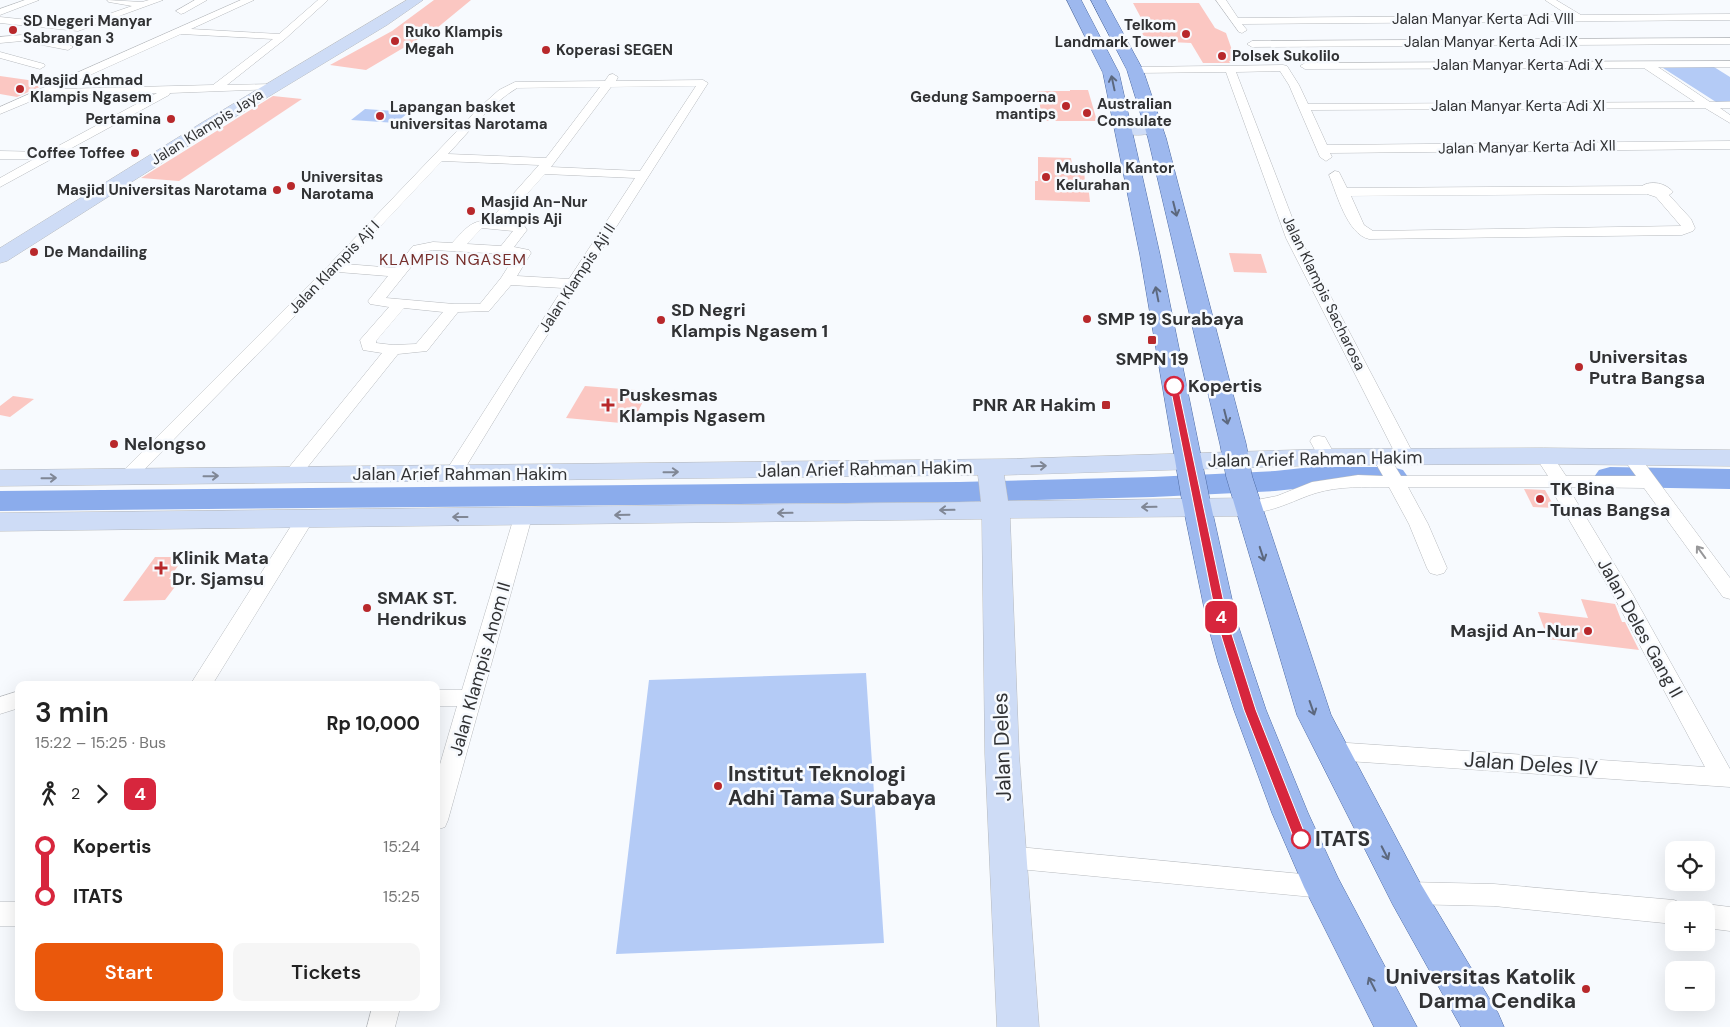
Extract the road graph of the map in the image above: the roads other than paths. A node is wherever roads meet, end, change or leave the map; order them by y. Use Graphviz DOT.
graph roads {
  1 [pos="34,0"];
  2 [pos="112,0"];
  3 [pos="158,0"];
  4 [pos="202,0"];
  5 [pos="221,0"];
  6 [pos="323,0"];
  7 [pos="416,0"];
  8 [pos="1074,0"];
  9 [pos="1098,0"];
  10 [pos="1221,0"];
  11 [pos="1550,0"];
  12 [pos="248,1"];
  13 [pos="142,5"];
  14 [pos="181,11"];
  15 [pos="0,12"];
  16 [pos="1730,17"];
  17 [pos="1578,19"];
  18 [pos="0,20"];
  19 [pos="1236,21"];
  20 [pos="181,31"];
  21 [pos="282,36"];
  22 [pos="0,40"];
  23 [pos="1730,41"];
  24 [pos="1612,42"];
  25 [pos="68,47"];
  26 [pos="0,55"];
  27 [pos="1260,56"];
  28 [pos="1730,64"];
  29 [pos="1647,65"];
  30 [pos="40,66"];
  31 [pos="1305,66"];
  32 [pos="1230,69"];
  33 [pos="1135,70"];
  34 [pos="611,80"];
  35 [pos="703,83"];
  36 [pos="270,88"];
  37 [pos="215,89"];
  38 [pos="168,91"];
  39 [pos="44,92"];
  40 [pos="1730,104"];
  41 [pos="1707,105"];
  42 [pos="1305,108"];
  43 [pos="0,110"];
  44 [pos="1730,120"];
  45 [pos="1124,131"];
  46 [pos="1155,132"];
  47 [pos="1730,145"];
  48 [pos="1325,153"];
  49 [pos="0,155"];
  50 [pos="49,156"];
  51 [pos="439,157"];
  52 [pos="545,166"];
  53 [pos="0,168"];
  54 [pos="26,169"];
  55 [pos="645,175"];
  56 [pos="0,184"];
  57 [pos="1342,192"];
  58 [pos="494,224"];
  59 [pos="456,247"];
  60 [pos="506,250"];
  61 [pos="0,257"];
  62 [pos="334,268"];
  63 [pos="398,272"];
  64 [pos="507,280"];
  65 [pos="573,284"];
  66 [pos="399,305"];
  67 [pos="454,308"];
  68 [pos="393,350"];
  69 [pos="1730,458"];
  70 [pos="1392,467"];
  71 [pos="1554,471"];
  72 [pos="1641,472"];
  73 [pos="453,474"];
  74 [pos="292,475"];
  75 [pos="126,477"];
  76 [pos="0,478"];
  77 [pos="1242,486"];
  78 [pos="1194,487"];
  79 [pos="993,489"];
  80 [pos="523,517"];
  81 [pos="306,519"];
  82 [pos="0,522"];
  83 [pos="1437,568"];
  84 [pos="1730,592"];
  85 [pos="204,681"];
  86 [pos="440,698"];
  87 [pos="472,698"];
  88 [pos="15,700"];
  89 [pos="0,706"];
  90 [pos="1333,751"];
  91 [pos="1726,778"];
  92 [pos="440,806"];
  93 [pos="1008,857"];
  94 [pos="1323,887"];
  95 [pos="1406,893"];
  96 [pos="1665,911"];
  97 [pos="0,914"];
  98 [pos="15,914"];
  99 [pos="1715,917"];
  100 [pos="1730,919"];
  101 [pos="385,1011"];
  102 [pos="381,1027"];
  103 [pos="1018,1027"];
  104 [pos="1396,1027"];
  105 [pos="1483,1027"];
  1 -- 15 [label="street"];
  2 -- 13 [label="street"];
  3 -- 13 [label="street"];
  4 -- 14 [label="street"];
  5 -- 12 [label="street"];
  6 -- 21 [label="street"];
  7 -- 36 [label="street, Jalan Klampis Jaya"];
  45 -- 8 [label="main road, one-way"];
  9 -- 33 [label="main road"];
  10 -- 19 [label="street"];
  11 -- 17 [label="street"];
  12 -- 20 [label="street"];
  13 -- 18 [label="street"];
  16 -- 17 [label="street, Jalan Manyar Kerta Adi VIII"];
  17 -- 19 [label="street, Jalan Manyar Kerta Adi VIII"];
  17 -- 24 [label="street"];
  19 -- 27 [label="street"];
  20 -- 21 [label="street"];
  20 -- 39 [label="street"];
  21 -- 37 [label="street"];
  22 -- 25 [label="street"];
  23 -- 24 [label="street, Jalan Manyar Kerta Adi IX"];
  24 -- 27 [label="street, Jalan Manyar Kerta Adi IX"];
  24 -- 29 [label="street"];
  26 -- 30 [label="street"];
  27 -- 32 [label="street, Jalan Manyar Kerta Adi IX"];
  27 -- 42 [label="street"];
  28 -- 29 [label="street, Jalan Manyar Kerta Adi X"];
  29 -- 31 [label="street, Jalan Manyar Kerta Adi X"];
  29 -- 41 [label="street"];
  32 -- 33 [label="street, Jalan Manyar Kerta Adi IX"];
  32 -- 70 [label="street, Jalan Klampis Sacharosa"];
  33 -- 46 [label="main road"];
  34 -- 35 [label="street, Jalan Klampis Aji I"];
  34 -- 51 [label="street, Jalan Klampis Aji I"];
  34 -- 52 [label="street"];
  35 -- 55 [label="street, Jalan Klampis Aji II"];
  36 -- 37 [label="street"];
  36 -- 61 [label="street, Jalan Klampis Jaya"];
  37 -- 38 [label="street"];
  38 -- 39 [label="street"];
  38 -- 50 [label="street"];
  39 -- 43 [label="street"];
  40 -- 41 [label="street, Jalan Manyar Kerta Adi XI"];
  41 -- 42 [label="street, Jalan Manyar Kerta Adi XI"];
  41 -- 44 [label="street"];
  42 -- 48 [label="street"];
  45 -- 46 [label="street"];
  78 -- 45 [label="main road, one-way"];
  46 -- 77 [label="main road, one-way"];
  47 -- 48 [label="street, Jalan Manyar Kerta Adi XII"];
  48 -- 57 [label="street"];
  49 -- 50 [label="street"];
  50 -- 54 [label="street"];
  51 -- 52 [label="street"];
  51 -- 62 [label="street, Jalan Klampis Aji I"];
  52 -- 55 [label="street"];
  52 -- 58 [label="street"];
  53 -- 54 [label="street"];
  54 -- 56 [label="street"];
  55 -- 65 [label="street, Jalan Klampis Aji II"];
  57 -- 57 [label="street"];
  58 -- 59 [label="street"];
  58 -- 60 [label="street"];
  59 -- 60 [label="street"];
  59 -- 63 [label="street"];
  60 -- 64 [label="street"];
  62 -- 63 [label="street"];
  62 -- 75 [label="street, Jalan Klampis Aji I"];
  63 -- 66 [label="street"];
  64 -- 65 [label="street"];
  64 -- 67 [label="street"];
  65 -- 73 [label="street, Jalan Klampis Aji II"];
  66 -- 67 [label="street"];
  66 -- 68 [label="street"];
  67 -- 68 [label="street"];
  68 -- 74 [label="street"];
  69 -- 72 [label="street, Jalan Arief Rahman Hakim"];
  70 -- 71 [label="street, Jalan Arief Rahman Hakim"];
  70 -- 77 [label="street"];
  70 -- 77 [label="street, Jalan Arief Rahman Hakim"];
  70 -- 83 [label="street, Jalan Klampis Sacharosa"];
  71 -- 72 [label="street, Jalan Arief Rahman Hakim"];
  71 -- 91 [label="street, Jalan Deles Gang II"];
  84 -- 72 [label="street, one-way"];
  73 -- 74 [label="street, Jalan Arief Rahman Hakim"];
  73 -- 79 [label="street, Jalan Arief Rahman Hakim, one-way"];
  75 -- 74 [label="street, Jalan Arief Rahman Hakim, one-way"];
  76 -- 75 [label="street, Jalan Arief Rahman Hakim, one-way"];
  77 -- 78 [label="street, Jalan Arief Rahman Hakim"];
  77 -- 78 [label="street, Jalan Arief Rahman Hakim"];
  77 -- 90 [label="main road, one-way"];
  78 -- 79 [label="street, Jalan Arief Rahman Hakim, one-way"];
  79 -- 78 [label="street, Jalan Arief Rahman Hakim, one-way"];
  78 -- 94 [label="main road"];
  79 -- 80 [label="street, Jalan Arief Rahman Hakim, one-way"];
  79 -- 93 [label="street, Jalan Deles"];
  80 -- 81 [label="street, Jalan Arief Rahman Hakim, one-way"];
  80 -- 87 [label="street, Jalan Klampis Anom II"];
  81 -- 82 [label="street, Jalan Arief Rahman Hakim"];
  81 -- 85 [label="street"];
  86 -- 87 [label="street"];
  87 -- 92 [label="street, Jalan Klampis Anom II"];
  88 -- 89 [label="street"];
  90 -- 91 [label="street, Jalan Deles IV"];
  90 -- 95 [label="main road, one-way"];
  93 -- 94 [label="street"];
  93 -- 103 [label="street, Jalan Deles"];
  104 -- 94 [label="main road, one-way"];
  95 -- 96 [label="street"];
  95 -- 105 [label="main road"];
  97 -- 98 [label="street"];
  99 -- 100 [label="street"];
  101 -- 102 [label="street"];
}
